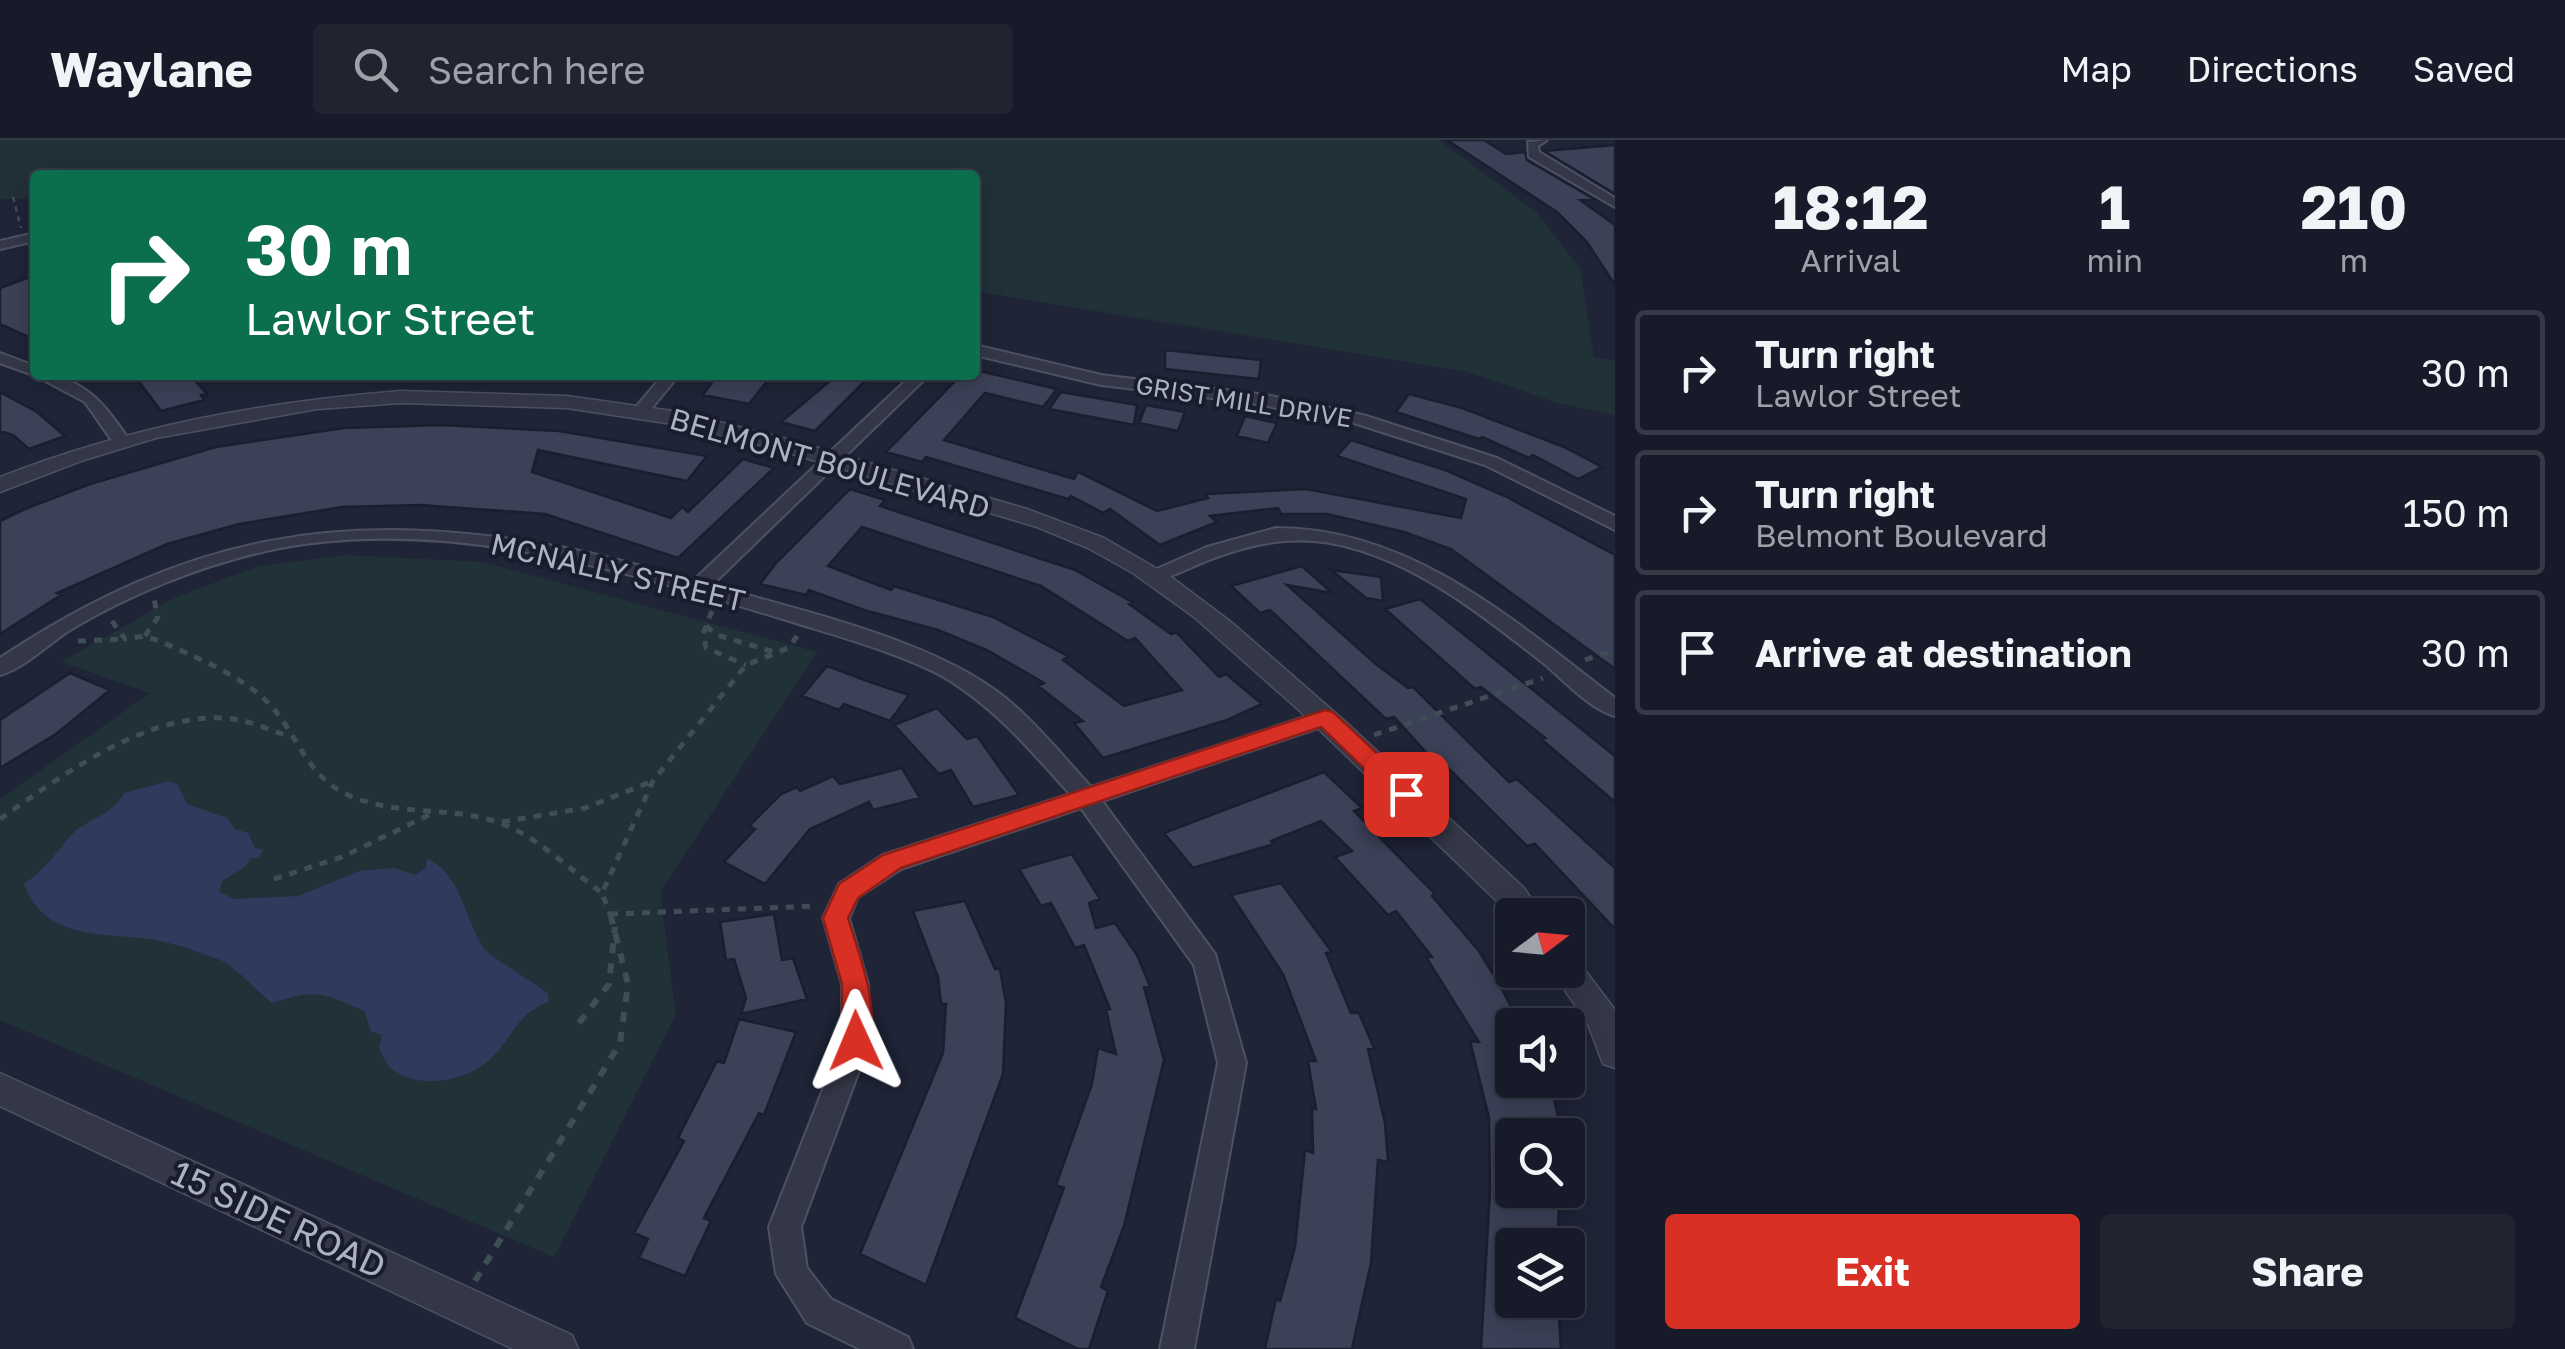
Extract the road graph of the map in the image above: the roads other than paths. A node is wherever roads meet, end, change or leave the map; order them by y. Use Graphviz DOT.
graph roads {
  1 [pos="1541,140"];
  2 [pos="1615,203"];
  3 [pos="29,237"];
  4 [pos="0,245"];
  5 [pos="980,351"];
  6 [pos="0,358"];
  7 [pos="30,370"];
  8 [pos="52,380"];
  9 [pos="667,380"];
  10 [pos="916,380"];
  11 [pos="641,411"];
  12 [pos="121,441"];
  13 [pos="832,459"];
  14 [pos="0,485"];
  15 [pos="1615,524"];
  16 [pos="1153,575"];
  17 [pos="708,590"];
  18 [pos="0,668"];
  19 [pos="1615,709"];
  20 [pos="1325,718"];
  21 [pos="1085,796"];
  22 [pos="1514,898"];
  23 [pos="1580,988"];
  24 [pos="1615,1053"];
  25 [pos="0,1090"];
  26 [pos="558,1349"];
  27 [pos="896,1349"];
  28 [pos="1177,1349"];
  1 -- 2 [label="street"];
  3 -- 4 [label="street"];
  5 -- 15 [label="street, GRIST MILL DRIVE"];
  6 -- 7 [label="street"];
  8 -- 12 [label="street"];
  9 -- 11 [label="street"];
  10 -- 13 [label="street"];
  11 -- 12 [label="street, BELMONT BOULEVARD"];
  11 -- 13 [label="street, BELMONT BOULEVARD"];
  12 -- 14 [label="street, BELMONT BOULEVARD"];
  13 -- 16 [label="street, BELMONT BOULEVARD"];
  13 -- 17 [label="street"];
  16 -- 19 [label="street"];
  16 -- 20 [label="street, BELMONT BOULEVARD"];
  17 -- 18 [label="street, MCNALLY STREET"];
  17 -- 21 [label="street, MCNALLY STREET"];
  20 -- 21 [label="street"];
  20 -- 22 [label="street, BELMONT BOULEVARD"];
  21 -- 27 [label="street"];
  21 -- 28 [label="street, MCNALLY STREET"];
  23 -- 24 [label="street"];
  25 -- 26 [label="street, 15 SIDE ROAD"];
}
